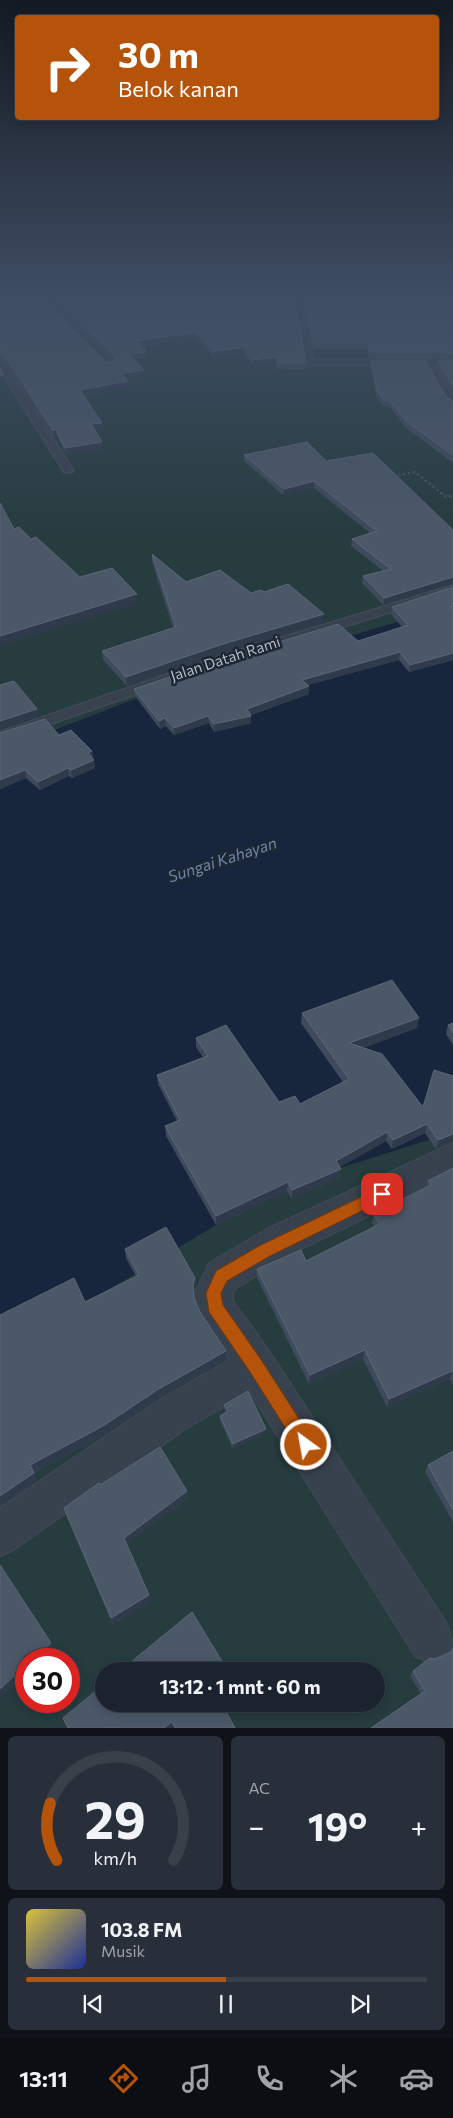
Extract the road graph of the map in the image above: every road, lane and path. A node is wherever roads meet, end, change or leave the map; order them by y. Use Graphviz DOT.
graph roads {
  1 [pos="7,375"];
  2 [pos="436,375"];
  3 [pos="453,402"];
  4 [pos="68,470"];
  5 [pos="388,477"];
  6 [pos="453,496"];
  7 [pos="453,589"];
  8 [pos="0,737"];
  9 [pos="453,1158"];
  10 [pos="256,1366"];
  11 [pos="0,1534"];
  12 [pos="431,1640"];
  1 -- 4 [label="lane"];
  2 -- 3 [label="lane"];
  5 -- 6 [label="path"];
  7 -- 8 [label="lane, Jalan Datah Rami"];
  9 -- 10 [label="street"];
  10 -- 11 [label="street"];
  10 -- 12 [label="street"];
}
